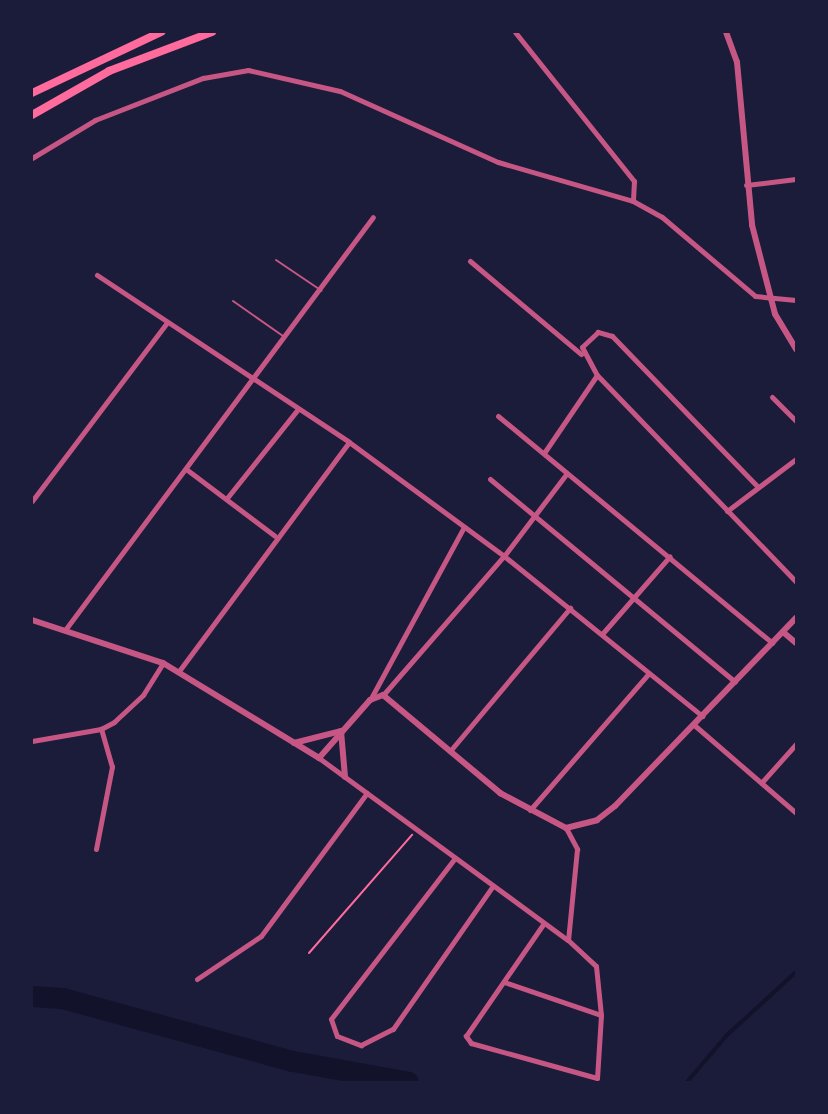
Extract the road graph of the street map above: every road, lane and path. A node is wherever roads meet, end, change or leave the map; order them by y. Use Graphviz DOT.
graph roads {
  1 [pos="161,32"];
  2 [pos="212,32"];
  3 [pos="515,32"];
  4 [pos="726,32"];
  5 [pos="32,93"];
  6 [pos="32,116"];
  7 [pos="32,158"];
  8 [pos="796,179"];
  9 [pos="746,185"];
  10 [pos="633,201"];
  11 [pos="373,217"];
  12 [pos="276,260"];
  13 [pos="470,261"];
  14 [pos="97,274"];
  15 [pos="322,291"];
  16 [pos="796,300"];
  17 [pos="233,301"];
  18 [pos="771,301"];
  19 [pos="166,324"];
  20 [pos="286,338"];
  21 [pos="796,349"];
  22 [pos="581,354"];
  23 [pos="597,375"];
  24 [pos="252,380"];
  25 [pos="772,398"];
  26 [pos="298,409"];
  27 [pos="498,416"];
  28 [pos="796,421"];
  29 [pos="349,442"];
  30 [pos="544,453"];
  31 [pos="796,459"];
  32 [pos="186,469"];
  33 [pos="567,473"];
  34 [pos="490,479"];
  35 [pos="758,487"];
  36 [pos="227,498"];
  37 [pos="32,501"];
  38 [pos="727,511"];
  39 [pos="536,514"];
  40 [pos="464,527"];
  41 [pos="276,536"];
  42 [pos="504,556"];
  43 [pos="670,556"];
  44 [pos="796,582"];
  45 [pos="636,595"];
  46 [pos="570,608"];
  47 [pos="796,618"];
  48 [pos="32,620"];
  49 [pos="65,630"];
  50 [pos="783,632"];
  51 [pos="602,634"];
  52 [pos="772,643"];
  53 [pos="796,643"];
  54 [pos="163,663"];
  55 [pos="179,671"];
  56 [pos="649,673"];
  57 [pos="735,682"];
  58 [pos="383,695"];
  59 [pos="370,700"];
  60 [pos="702,716"];
  61 [pos="693,724"];
  62 [pos="101,729"];
  63 [pos="341,731"];
  64 [pos="32,741"];
  65 [pos="294,743"];
  66 [pos="796,744"];
  67 [pos="450,751"];
  68 [pos="318,758"];
  69 [pos="345,777"];
  70 [pos="762,782"];
  71 [pos="367,793"];
  72 [pos="530,810"];
  73 [pos="796,813"];
  74 [pos="566,828"];
  75 [pos="417,829"];
  76 [pos="96,849"];
  77 [pos="455,858"];
  78 [pos="492,886"];
  79 [pos="544,923"];
  80 [pos="568,940"];
  81 [pos="309,953"];
  82 [pos="197,979"];
  83 [pos="504,982"];
  84 [pos="601,1015"];
  1 -- 5 [label="main road"];
  2 -- 6 [label="main road"];
  3 -- 10 [label="street"];
  4 -- 9 [label="street"];
  7 -- 10 [label="street"];
  8 -- 9 [label="street"];
  9 -- 18 [label="street"];
  10 -- 18 [label="street"];
  11 -- 15 [label="street"];
  12 -- 15 [label="lane"];
  13 -- 22 [label="street"];
  14 -- 19 [label="street"];
  15 -- 20 [label="street"];
  16 -- 18 [label="street"];
  17 -- 20 [label="lane"];
  18 -- 21 [label="street"];
  19 -- 24 [label="street"];
  19 -- 37 [label="street"];
  20 -- 24 [label="street"];
  22 -- 23 [label="street"];
  22 -- 35 [label="street"];
  23 -- 30 [label="street"];
  23 -- 38 [label="street"];
  24 -- 26 [label="street"];
  24 -- 32 [label="street"];
  25 -- 28 [label="street"];
  26 -- 29 [label="street"];
  26 -- 36 [label="street"];
  27 -- 30 [label="street"];
  29 -- 40 [label="street"];
  29 -- 41 [label="street"];
  30 -- 33 [label="street"];
  31 -- 35 [label="street"];
  32 -- 36 [label="street"];
  32 -- 49 [label="street"];
  33 -- 39 [label="street"];
  33 -- 43 [label="street"];
  34 -- 39 [label="street"];
  35 -- 38 [label="street"];
  36 -- 41 [label="street"];
  38 -- 44 [label="street"];
  39 -- 42 [label="street"];
  39 -- 45 [label="street"];
  40 -- 42 [label="street"];
  40 -- 59 [label="street"];
  41 -- 55 [label="street"];
  42 -- 46 [label="street"];
  42 -- 58 [label="street"];
  43 -- 45 [label="street"];
  43 -- 52 [label="street"];
  45 -- 51 [label="street"];
  45 -- 57 [label="street"];
  46 -- 51 [label="street"];
  46 -- 67 [label="street"];
  47 -- 50 [label="street"];
  48 -- 49 [label="street"];
  49 -- 54 [label="street"];
  50 -- 52 [label="street"];
  50 -- 53 [label="street"];
  51 -- 56 [label="street"];
  52 -- 57 [label="street"];
  54 -- 55 [label="street"];
  54 -- 62 [label="street"];
  55 -- 65 [label="street"];
  56 -- 60 [label="street"];
  56 -- 72 [label="street"];
  57 -- 60 [label="street"];
  58 -- 59 [label="street"];
  58 -- 67 [label="street"];
  59 -- 63 [label="street"];
  60 -- 61 [label="street"];
  61 -- 70 [label="street"];
  61 -- 74 [label="street"];
  62 -- 64 [label="street"];
  62 -- 76 [label="street"];
  63 -- 65 [label="street"];
  63 -- 68 [label="street"];
  63 -- 69 [label="street"];
  65 -- 68 [label="street"];
  66 -- 70 [label="street"];
  67 -- 72 [label="street"];
  68 -- 69 [label="street"];
  69 -- 71 [label="street"];
  70 -- 73 [label="street"];
  71 -- 75 [label="street"];
  71 -- 82 [label="street"];
  72 -- 74 [label="street"];
  74 -- 80 [label="street"];
  75 -- 77 [label="street"];
  75 -- 81 [label="path"];
  77 -- 78 [label="street"];
  77 -- 78 [label="street"];
  78 -- 79 [label="street"];
  79 -- 80 [label="street"];
  79 -- 83 [label="street"];
  80 -- 84 [label="street"];
  83 -- 84 [label="street"];
  83 -- 84 [label="street"];
}
